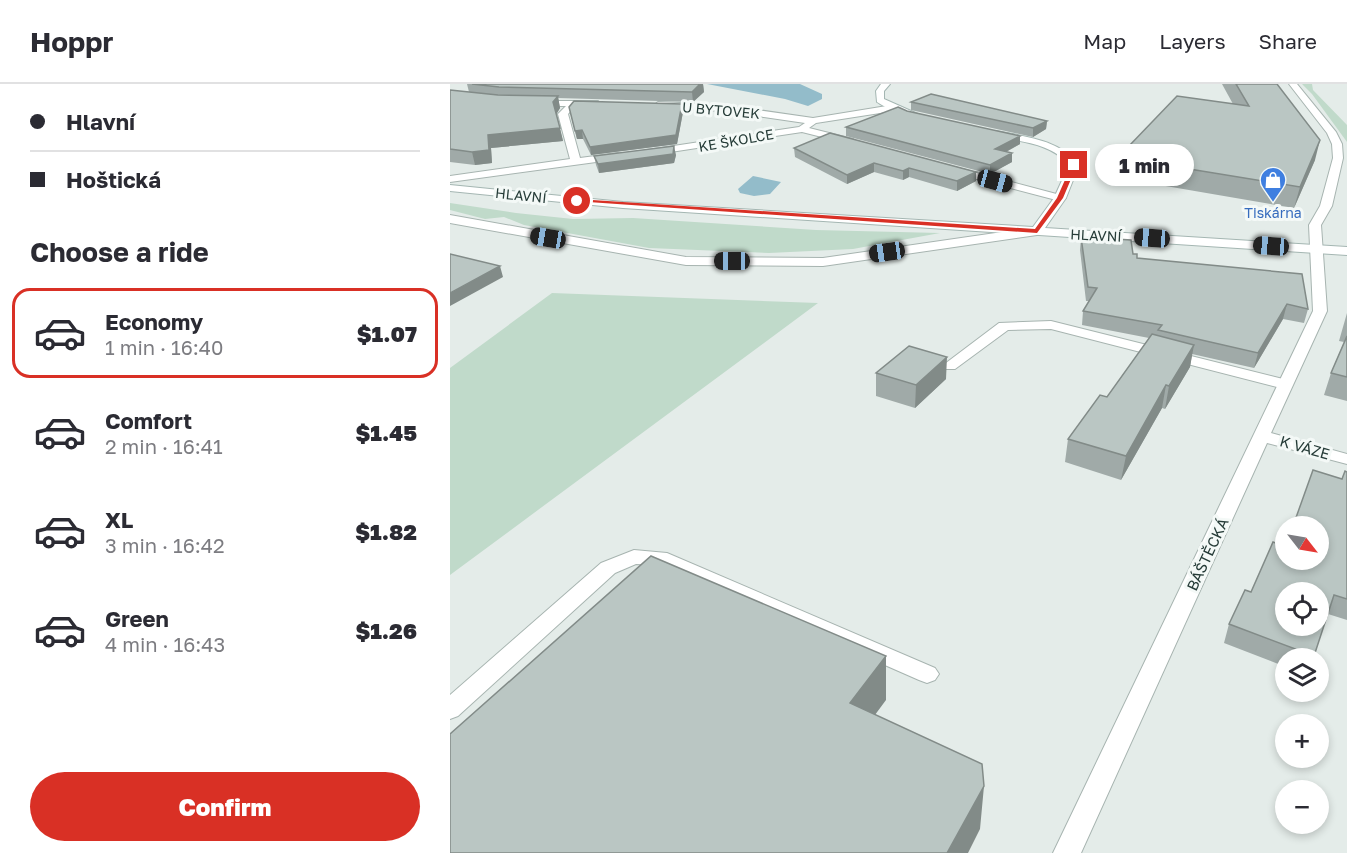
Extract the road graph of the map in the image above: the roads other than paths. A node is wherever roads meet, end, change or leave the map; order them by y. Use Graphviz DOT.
graph roads {
  1 [pos="886,84"];
  2 [pos="1293,84"];
  3 [pos="521,103"];
  4 [pos="573,103"];
  5 [pos="609,104"];
  6 [pos="643,105"];
  7 [pos="893,108"];
  8 [pos="931,120"];
  9 [pos="813,121"];
  10 [pos="802,129"];
  11 [pos="985,132"];
  12 [pos="858,144"];
  13 [pos="645,153"];
  14 [pos="633,154"];
  15 [pos="1343,160"];
  16 [pos="576,162"];
  17 [pos="948,168"];
  18 [pos="450,179"];
  19 [pos="450,188"];
  20 [pos="1060,198"];
  21 [pos="453,222"];
  22 [pos="1037,231"];
  23 [pos="1318,249"];
  24 [pos="1347,251"];
  25 [pos="950,366"];
  26 [pos="1285,384"];
  27 [pos="1262,436"];
  28 [pos="1347,459"];
  29 [pos="927,674"];
  30 [pos="450,709"];
  31 [pos="1067,853"];
  1 -- 7 [label="street"];
  2 -- 15 [label="street"];
  3 -- 4 [label="street"];
  4 -- 5 [label="street"];
  4 -- 16 [label="street"];
  6 -- 9 [label="street, U BYTOVEK"];
  7 -- 8 [label="street"];
  7 -- 9 [label="street, KE ŠKOLCE"];
  9 -- 10 [label="street, KE ŠKOLCE"];
  10 -- 12 [label="street"];
  10 -- 13 [label="street, KE ŠKOLCE"];
  11 -- 20 [label="street"];
  14 -- 16 [label="street"];
  15 -- 23 [label="street, BÁŠTĚCKÁ"];
  16 -- 18 [label="street"];
  17 -- 20 [label="street"];
  19 -- 22 [label="street, HLAVNÍ"];
  20 -- 22 [label="street"];
  21 -- 22 [label="street"];
  22 -- 23 [label="street, HLAVNÍ"];
  23 -- 24 [label="street, HLAVNÍ"];
  23 -- 26 [label="street, BÁŠTĚCKÁ"];
  25 -- 26 [label="street"];
  26 -- 27 [label="street, BÁŠTĚCKÁ"];
  27 -- 28 [label="street, K VÁZE"];
  27 -- 31 [label="street, BÁŠTĚCKÁ"];
  29 -- 30 [label="street"];
}
